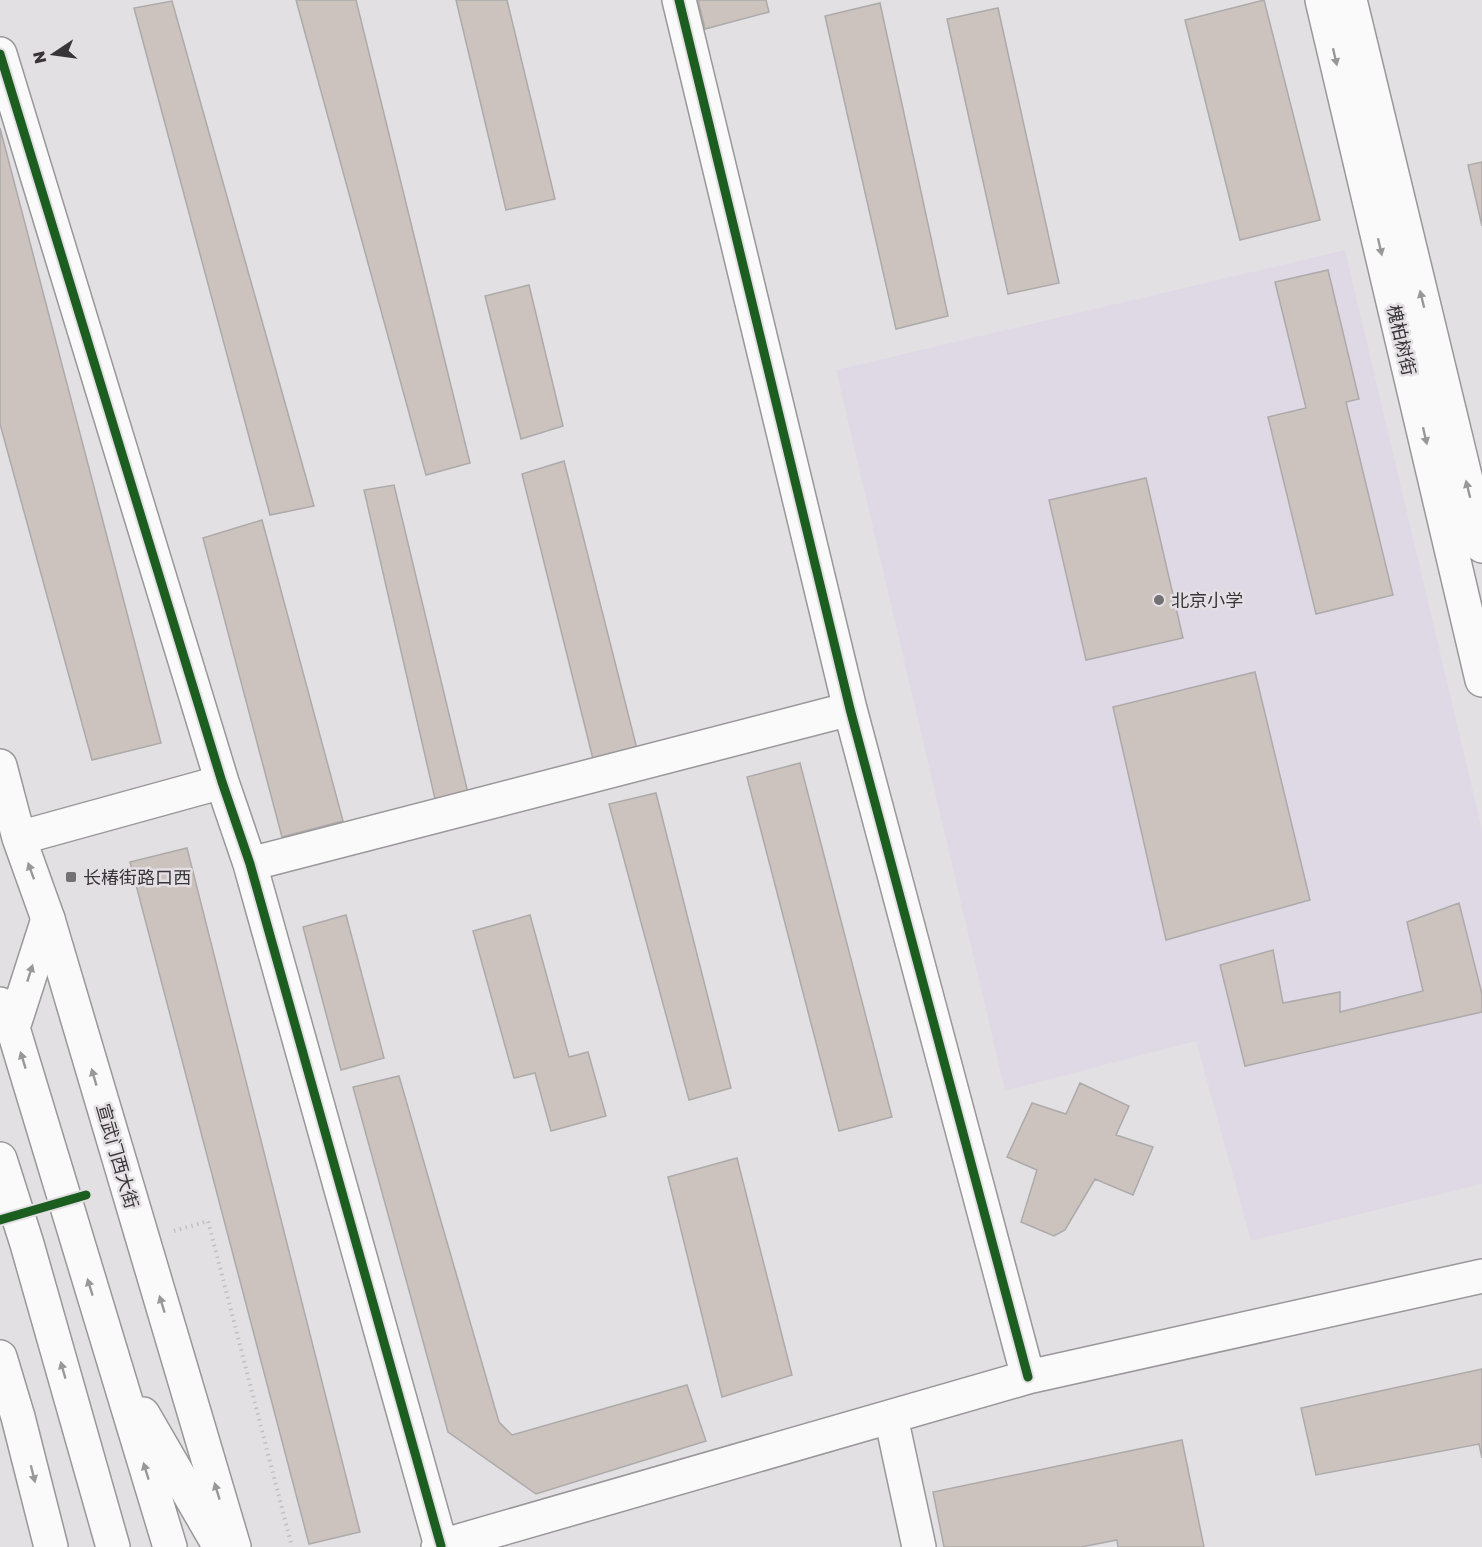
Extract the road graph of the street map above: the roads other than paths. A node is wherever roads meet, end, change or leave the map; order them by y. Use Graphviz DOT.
graph roads {
  1 [pos="679,0"];
  2 [pos="1322,0"];
  3 [pos="1350,0"];
  4 [pos="0,54"];
  5 [pos="1482,546"];
  6 [pos="1482,680"];
  7 [pos="850,709"];
  8 [pos="0,766"];
  9 [pos="222,782"];
  10 [pos="19,838"];
  11 [pos="250,864"];
  12 [pos="48,919"];
  13 [pos="7,1016"];
  14 [pos="0,1159"];
  15 [pos="1482,1276"];
  16 [pos="0,1357"];
  17 [pos="113,1363"];
  18 [pos="1028,1377"];
  19 [pos="891,1417"];
  20 [pos="51,1547"];
  21 [pos="113,1547"];
  22 [pos="170,1547"];
  23 [pos="220,1547"];
  24 [pos="234,1547"];
  25 [pos="439,1547"];
  26 [pos="920,1547"];
  1 -- 7 [label="main road"];
  2 -- 6 [label="main road, 槐柏树街, one-way"];
  5 -- 3 [label="main road, 槐柏树街, one-way"];
  4 -- 9 [label="main road"];
  7 -- 11 [label="main road"];
  7 -- 18 [label="main road"];
  8 -- 10 [label="main road, 宣武门西大街"];
  9 -- 10 [label="main road"];
  9 -- 11 [label="main road"];
  12 -- 10 [label="main road, 宣武门西大街, one-way"];
  11 -- 25 [label="main road"];
  13 -- 12 [label="main road, one-way"];
  24 -- 12 [label="main road, 宣武门西大街, one-way"];
  17 -- 13 [label="main road, one-way"];
  21 -- 14 [label="main road, one-way"];
  15 -- 18 [label="main road"];
  16 -- 20 [label="main road, one-way"];
  22 -- 17 [label="main road, one-way"];
  17 -- 23 [label="main road"];
  18 -- 19 [label="main road"];
  19 -- 25 [label="main road"];
  19 -- 26 [label="main road"];
}
